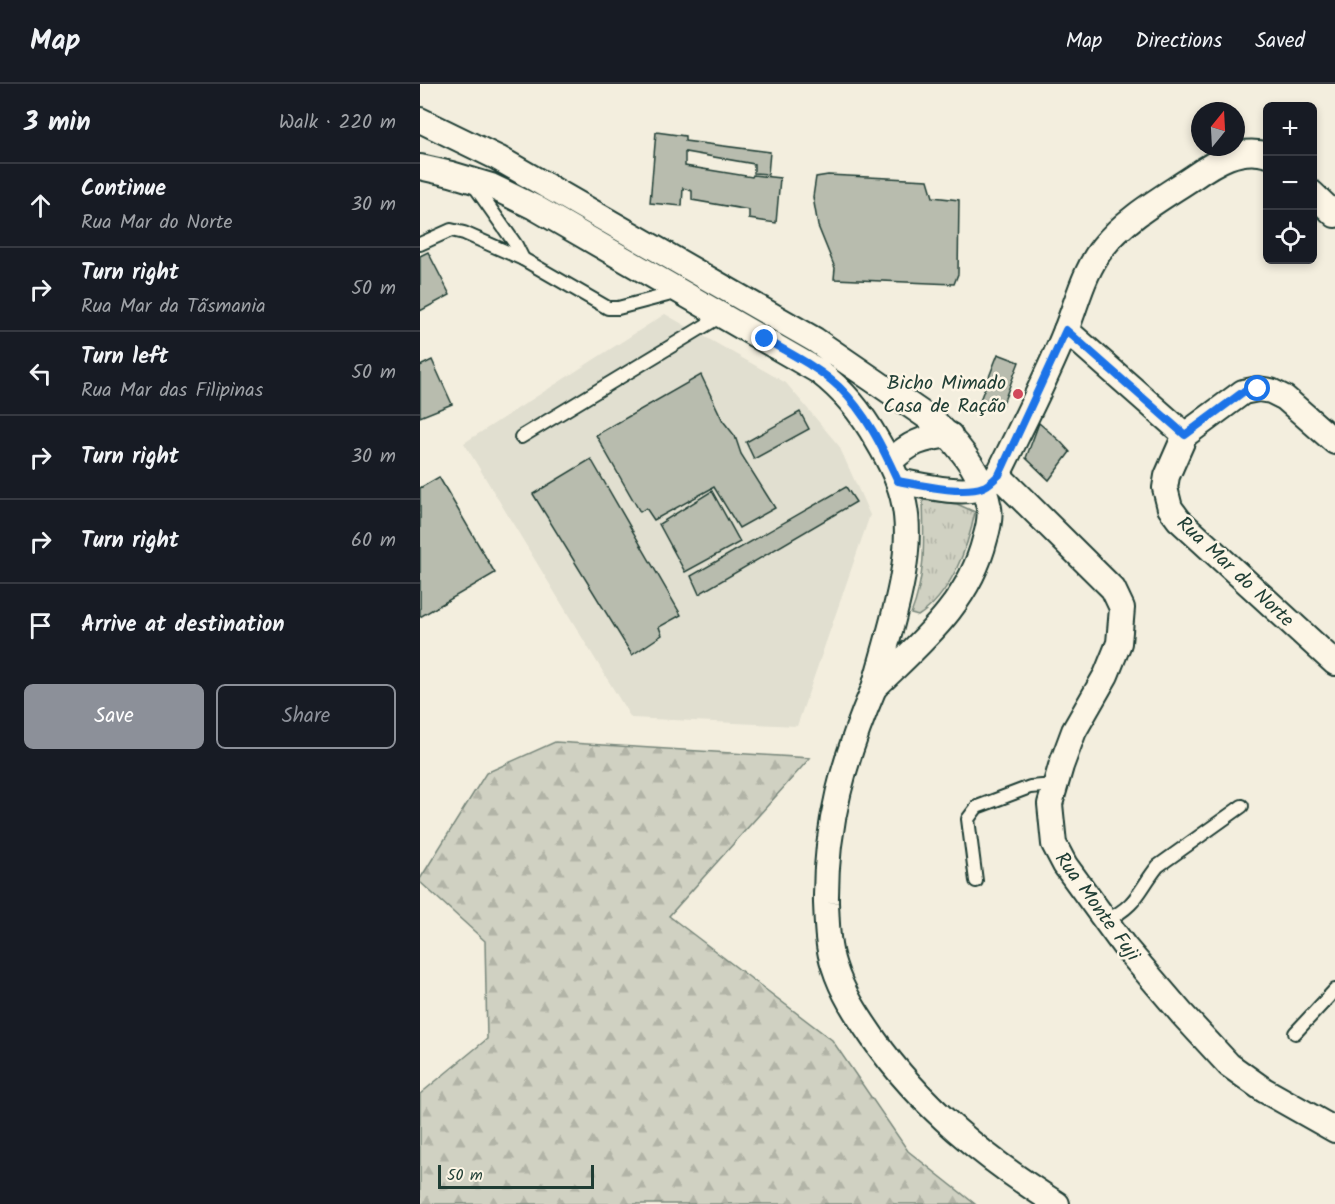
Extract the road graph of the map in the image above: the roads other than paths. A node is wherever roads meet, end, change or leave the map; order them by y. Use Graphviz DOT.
graph roads {
  1 [pos="420,120"];
  2 [pos="420,130"];
  3 [pos="460,140"];
  4 [pos="1263,154"];
  5 [pos="420,167"];
  6 [pos="471,180"];
  7 [pos="1317,198"];
  8 [pos="1335,215"];
  9 [pos="420,244"];
  10 [pos="523,259"];
  11 [pos="681,291"];
  12 [pos="721,316"];
  13 [pos="1066,330"];
  14 [pos="950,435"];
  15 [pos="1185,435"];
  16 [pos="521,437"];
  17 [pos="1335,442"];
  18 [pos="894,472"];
  19 [pos="991,481"];
  20 [pos="1335,663"];
  21 [pos="873,688"];
  22 [pos="1055,785"];
  23 [pos="1242,806"];
  24 [pos="976,880"];
  25 [pos="1105,921"];
  26 [pos="1335,990"];
  27 [pos="1295,1033"];
  28 [pos="1335,1130"];
  29 [pos="1056,1204"];
  1 -- 3 [label="street"];
  2 -- 3 [label="street"];
  3 -- 14 [label="street"];
  4 -- 13 [label="street"];
  5 -- 6 [label="street"];
  6 -- 10 [label="lane"];
  6 -- 11 [label="street"];
  7 -- 8 [label="street"];
  9 -- 10 [label="lane"];
  10 -- 11 [label="lane"];
  11 -- 12 [label="street"];
  12 -- 16 [label="lane"];
  12 -- 18 [label="street"];
  13 -- 15 [label="street"];
  13 -- 19 [label="street"];
  14 -- 18 [label="street"];
  14 -- 19 [label="street"];
  15 -- 17 [label="street, Rua Mar do Norte"];
  15 -- 20 [label="street, Rua Mar do Norte"];
  18 -- 19 [label="street"];
  18 -- 21 [label="street"];
  19 -- 21 [label="street"];
  19 -- 22 [label="street, Rua Monte Fuji"];
  21 -- 29 [label="street"];
  22 -- 24 [label="lane"];
  22 -- 25 [label="street, Rua Monte Fuji"];
  23 -- 25 [label="lane"];
  25 -- 28 [label="street, Rua Monte Fuji"];
  26 -- 27 [label="lane"];
}
